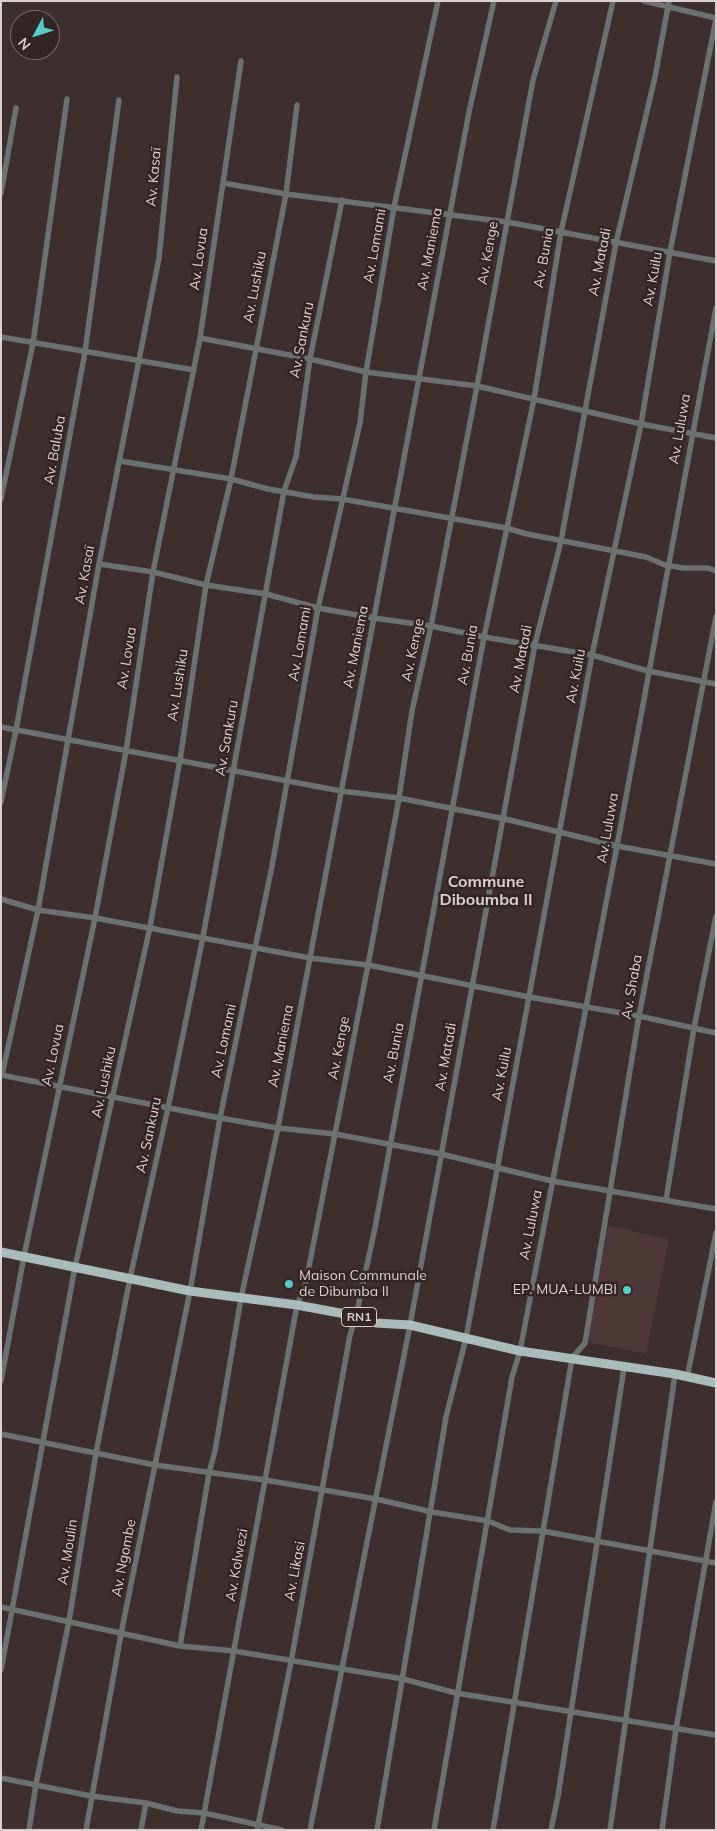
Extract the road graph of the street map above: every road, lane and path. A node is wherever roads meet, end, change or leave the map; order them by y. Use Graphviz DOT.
graph roads {
  1 [pos="438,1"];
  2 [pos="494,1"];
  3 [pos="556,1"];
  4 [pos="613,1"];
  5 [pos="644,1"];
  6 [pos="669,1"];
  7 [pos="668,8"];
  8 [pos="716,18"];
  9 [pos="241,61"];
  10 [pos="176,77"];
  11 [pos="67,99"];
  12 [pos="118,100"];
  13 [pos="297,105"];
  14 [pos="16,108"];
  15 [pos="223,183"];
  16 [pos="1,193"];
  17 [pos="286,194"];
  18 [pos="342,200"];
  19 [pos="394,207"];
  20 [pos="450,216"];
  21 [pos="507,222"];
  22 [pos="561,232"];
  23 [pos="616,243"];
  24 [pos="670,252"];
  25 [pos="716,262"];
  26 [pos="716,308"];
  27 [pos="1,337"];
  28 [pos="200,338"];
  29 [pos="33,343"];
  30 [pos="256,350"];
  31 [pos="85,352"];
  32 [pos="310,359"];
  33 [pos="138,361"];
  34 [pos="194,370"];
  35 [pos="366,372"];
  36 [pos="420,380"];
  37 [pos="477,386"];
  38 [pos="534,399"];
  39 [pos="586,412"];
  40 [pos="642,424"];
  41 [pos="691,433"];
  42 [pos="716,438"];
  43 [pos="120,461"];
  44 [pos="175,470"];
  45 [pos="230,479"];
  46 [pos="284,491"];
  47 [pos="1,499"];
  48 [pos="342,499"];
  49 [pos="395,510"];
  50 [pos="451,519"];
  51 [pos="506,528"];
  52 [pos="561,541"];
  53 [pos="616,552"];
  54 [pos="99,564"];
  55 [pos="669,565"];
  56 [pos="716,571"];
  57 [pos="153,572"];
  58 [pos="206,585"];
  59 [pos="266,594"];
  60 [pos="318,608"];
  61 [pos="716,617"];
  62 [pos="374,618"];
  63 [pos="431,626"];
  64 [pos="484,637"];
  65 [pos="535,644"];
  66 [pos="592,655"];
  67 [pos="648,671"];
  68 [pos="702,681"];
  69 [pos="716,684"];
  70 [pos="1,727"];
  71 [pos="16,730"];
  72 [pos="69,741"];
  73 [pos="126,750"];
  74 [pos="180,760"];
  75 [pos="234,770"];
  76 [pos="288,780"];
  77 [pos="341,791"];
  78 [pos="400,798"];
  79 [pos="1,802"];
  80 [pos="450,809"];
  81 [pos="505,819"];
  82 [pos="559,834"];
  83 [pos="617,846"];
  84 [pos="669,854"];
  85 [pos="716,864"];
  86 [pos="1,899"];
  87 [pos="38,910"];
  88 [pos="716,916"];
  89 [pos="95,918"];
  90 [pos="150,927"];
  91 [pos="203,937"];
  92 [pos="256,948"];
  93 [pos="310,958"];
  94 [pos="368,965"];
  95 [pos="421,976"];
  96 [pos="473,984"];
  97 [pos="529,997"];
  98 [pos="586,1008"];
  99 [pos="639,1016"];
  100 [pos="694,1028"];
  101 [pos="716,1033"];
  102 [pos="2,1075"];
  103 [pos="60,1086"];
  104 [pos="113,1097"];
  105 [pos="168,1108"];
  106 [pos="220,1118"];
  107 [pos="278,1128"];
  108 [pos="335,1134"];
  109 [pos="389,1145"];
  110 [pos="441,1154"];
  111 [pos="498,1168"];
  112 [pos="552,1181"];
  113 [pos="609,1190"];
  114 [pos="666,1200"];
  115 [pos="716,1209"];
  116 [pos="716,1233"];
  117 [pos="1,1252"];
  118 [pos="24,1256"];
  119 [pos="74,1267"];
  120 [pos="130,1278"];
  121 [pos="190,1291"];
  122 [pos="241,1298"];
  123 [pos="297,1304"];
  124 [pos="356,1316"];
  125 [pos="410,1325"];
  126 [pos="466,1338"];
  127 [pos="520,1350"];
  128 [pos="572,1358"];
  129 [pos="624,1368"];
  130 [pos="675,1374"];
  131 [pos="687,1378"];
  132 [pos="1,1381"];
  133 [pos="716,1383"];
  134 [pos="1,1434"];
  135 [pos="44,1441"];
  136 [pos="96,1453"];
  137 [pos="155,1465"];
  138 [pos="209,1473"];
  139 [pos="265,1480"];
  140 [pos="323,1490"];
  141 [pos="376,1499"];
  142 [pos="716,1502"];
  143 [pos="432,1512"];
  144 [pos="488,1521"];
  145 [pos="542,1531"];
  146 [pos="597,1542"];
  147 [pos="650,1550"];
  148 [pos="706,1562"];
  149 [pos="716,1563"];
  150 [pos="1,1607"];
  151 [pos="13,1610"];
  152 [pos="69,1621"];
  153 [pos="122,1634"];
  154 [pos="180,1646"];
  155 [pos="234,1651"];
  156 [pos="291,1662"];
  157 [pos="343,1669"];
  158 [pos="1,1670"];
  159 [pos="403,1679"];
  160 [pos="456,1693"];
  161 [pos="513,1701"];
  162 [pos="571,1710"];
  163 [pos="626,1720"];
  164 [pos="676,1729"];
  165 [pos="716,1735"];
  166 [pos="1,1778"];
  167 [pos="36,1784"];
  168 [pos="91,1796"];
  169 [pos="146,1804"];
  170 [pos="204,1813"];
  171 [pos="257,1828"];
  172 [pos="30,1830"];
  173 [pos="86,1830"];
  174 [pos="141,1830"];
  175 [pos="200,1830"];
  176 [pos="282,1830"];
  177 [pos="310,1830"];
  178 [pos="377,1830"];
  179 [pos="434,1830"];
  180 [pos="492,1830"];
  181 [pos="551,1830"];
  182 [pos="610,1830"];
  183 [pos="662,1830"];
  1 -- 19 [label="street, Av. Lomami"];
  2 -- 20 [label="street, Av. Maniema"];
  3 -- 21 [label="street, Av. Kenge"];
  4 -- 22 [label="street, Av. Bunia"];
  5 -- 7 [label="street"];
  6 -- 7 [label="street, Av. Matadi"];
  7 -- 8 [label="street"];
  7 -- 23 [label="street, Av. Matadi"];
  8 -- 24 [label="street, Av. Kuilu"];
  9 -- 15 [label="street, Av. Lovua"];
  10 -- 33 [label="street, Av. Kasaï"];
  11 -- 29 [label="street"];
  12 -- 31 [label="street, Av. Baluba"];
  13 -- 17 [label="street, Av. Lushiku"];
  14 -- 16 [label="street"];
  15 -- 17 [label="street"];
  15 -- 28 [label="street, Av. Lovua"];
  17 -- 18 [label="street"];
  17 -- 30 [label="street, Av. Lushiku"];
  18 -- 19 [label="street"];
  18 -- 32 [label="street, Av. Sankuru"];
  19 -- 20 [label="street"];
  19 -- 35 [label="street, Av. Lomami"];
  20 -- 21 [label="street"];
  20 -- 36 [label="street, Av. Maniema"];
  21 -- 22 [label="street"];
  21 -- 37 [label="street, Av. Kenge"];
  22 -- 23 [label="street"];
  22 -- 38 [label="street, Av. Bunia"];
  23 -- 24 [label="street"];
  23 -- 39 [label="street, Av. Matadi"];
  24 -- 25 [label="street"];
  24 -- 40 [label="street, Av. Kuilu"];
  26 -- 41 [label="street, Av. Luluwa"];
  27 -- 29 [label="street"];
  28 -- 30 [label="street"];
  28 -- 34 [label="street, Av. Lovua"];
  29 -- 31 [label="street"];
  29 -- 47 [label="street"];
  30 -- 32 [label="street"];
  30 -- 45 [label="street, Av. Lushiku"];
  31 -- 33 [label="street"];
  31 -- 71 [label="street, Av. Baluba"];
  32 -- 35 [label="street"];
  32 -- 46 [label="street, Av. Sankuru"];
  33 -- 34 [label="street"];
  33 -- 43 [label="street, Av. Kasaï"];
  34 -- 44 [label="street, Av. Lovua"];
  35 -- 36 [label="street"];
  35 -- 48 [label="street, Av. Lomami"];
  36 -- 37 [label="street"];
  36 -- 49 [label="street, Av. Maniema"];
  37 -- 38 [label="street"];
  37 -- 50 [label="street, Av. Kenge"];
  38 -- 39 [label="street"];
  38 -- 51 [label="street, Av. Bunia"];
  39 -- 40 [label="street"];
  39 -- 52 [label="street, Av. Matadi"];
  40 -- 41 [label="street"];
  40 -- 53 [label="street, Av. Kuilu"];
  41 -- 42 [label="street"];
  41 -- 55 [label="street, Av. Luluwa"];
  43 -- 44 [label="street"];
  43 -- 54 [label="street, Av. Kasaï"];
  44 -- 45 [label="street"];
  44 -- 57 [label="street, Av. Lovua"];
  45 -- 46 [label="street"];
  45 -- 58 [label="street, Av. Lushiku"];
  46 -- 48 [label="street"];
  46 -- 59 [label="street, Av. Sankuru"];
  48 -- 49 [label="street"];
  48 -- 60 [label="street, Av. Lomami"];
  49 -- 50 [label="street"];
  49 -- 62 [label="street, Av. Maniema"];
  50 -- 51 [label="street"];
  50 -- 63 [label="street, Av. Kenge"];
  51 -- 52 [label="street"];
  51 -- 64 [label="street, Av. Bunia"];
  52 -- 53 [label="street"];
  52 -- 65 [label="street, Av. Matadi"];
  53 -- 55 [label="street"];
  53 -- 66 [label="street, Av. Kuilu"];
  54 -- 57 [label="street"];
  54 -- 72 [label="street, Av. Kasaï"];
  55 -- 56 [label="street"];
  55 -- 67 [label="street, Av. Luluwa"];
  57 -- 58 [label="street"];
  57 -- 73 [label="street, Av. Lovua"];
  58 -- 59 [label="street"];
  58 -- 74 [label="street, Av. Lushiku"];
  59 -- 60 [label="street"];
  59 -- 75 [label="street, Av. Sankuru"];
  60 -- 62 [label="street"];
  60 -- 76 [label="street, Av. Lomami"];
  61 -- 68 [label="street, Av. Shaba"];
  62 -- 63 [label="street"];
  62 -- 77 [label="street, Av. Maniema"];
  63 -- 64 [label="street"];
  63 -- 78 [label="street, Av. Kenge"];
  64 -- 65 [label="street"];
  64 -- 80 [label="street, Av. Bunia"];
  65 -- 66 [label="street"];
  65 -- 81 [label="street, Av. Matadi"];
  66 -- 67 [label="street"];
  66 -- 82 [label="street, Av. Kuilu"];
  67 -- 68 [label="street"];
  67 -- 83 [label="street, Av. Luluwa"];
  68 -- 69 [label="street"];
  68 -- 84 [label="street, Av. Shaba"];
  70 -- 71 [label="street"];
  71 -- 72 [label="street"];
  71 -- 79 [label="street, Av. Baluba"];
  72 -- 73 [label="street"];
  72 -- 87 [label="street, Av. Kasaï"];
  73 -- 74 [label="street"];
  73 -- 89 [label="street, Av. Lovua"];
  74 -- 75 [label="street"];
  74 -- 90 [label="street, Av. Lushiku"];
  75 -- 76 [label="street"];
  75 -- 91 [label="street, Av. Sankuru"];
  76 -- 77 [label="street"];
  76 -- 92 [label="street, Av. Lomami"];
  77 -- 78 [label="street"];
  77 -- 93 [label="street, Av. Maniema"];
  78 -- 80 [label="street"];
  78 -- 94 [label="street, Av. Kenge"];
  80 -- 81 [label="street"];
  80 -- 95 [label="street, Av. Bunia"];
  81 -- 82 [label="street"];
  81 -- 96 [label="street, Av. Matadi"];
  82 -- 83 [label="street"];
  82 -- 97 [label="street, Av. Kuilu"];
  83 -- 84 [label="street"];
  83 -- 98 [label="street, Av. Luluwa"];
  84 -- 85 [label="street"];
  84 -- 99 [label="street, Av. Shaba"];
  86 -- 87 [label="street"];
  87 -- 89 [label="street"];
  87 -- 102 [label="street, Av. Kasaï"];
  88 -- 100 [label="street"];
  89 -- 90 [label="street"];
  89 -- 103 [label="street, Av. Lovua"];
  90 -- 91 [label="street"];
  90 -- 104 [label="street, Av. Lushiku"];
  91 -- 92 [label="street"];
  91 -- 105 [label="street, Av. Sankuru"];
  92 -- 93 [label="street"];
  92 -- 106 [label="street, Av. Lomami"];
  93 -- 94 [label="street"];
  93 -- 107 [label="street, Av. Maniema"];
  94 -- 95 [label="street"];
  94 -- 108 [label="street, Av. Kenge"];
  95 -- 96 [label="street"];
  95 -- 109 [label="street, Av. Bunia"];
  96 -- 97 [label="street"];
  96 -- 110 [label="street, Av. Matadi"];
  97 -- 98 [label="street"];
  97 -- 111 [label="street, Av. Kuilu"];
  98 -- 99 [label="street"];
  98 -- 112 [label="street, Av. Luluwa"];
  99 -- 100 [label="street"];
  99 -- 113 [label="street, Av. Shaba"];
  100 -- 101 [label="street"];
  100 -- 114 [label="street"];
  102 -- 103 [label="street"];
  103 -- 104 [label="street"];
  103 -- 118 [label="street, Av. Lovua"];
  104 -- 105 [label="street"];
  104 -- 119 [label="street, Av. Lushiku"];
  105 -- 106 [label="street"];
  105 -- 120 [label="street, Av. Sankuru"];
  106 -- 107 [label="street"];
  106 -- 121 [label="street, Av. Lomami"];
  107 -- 108 [label="street"];
  107 -- 122 [label="street, Av. Maniema"];
  108 -- 109 [label="street"];
  108 -- 123 [label="street, Av. Kenge"];
  109 -- 110 [label="street"];
  109 -- 124 [label="street, Av. Bunia"];
  110 -- 111 [label="street"];
  110 -- 125 [label="street, Av. Matadi"];
  111 -- 112 [label="street"];
  111 -- 126 [label="street, Av. Kuilu"];
  112 -- 113 [label="street"];
  112 -- 127 [label="street, Av. Luluwa"];
  113 -- 114 [label="street"];
  113 -- 128 [label="street, Av. Shaba"];
  114 -- 115 [label="street"];
  116 -- 131 [label="street"];
  117 -- 118 [label="highway, RN1"];
  118 -- 119 [label="highway, RN1"];
  118 -- 132 [label="street, Av. Lovua"];
  119 -- 120 [label="highway, RN1"];
  119 -- 135 [label="street, Av. Lushiku"];
  120 -- 121 [label="highway, RN1"];
  120 -- 136 [label="street, Av. Moulin"];
  121 -- 122 [label="highway, RN1"];
  121 -- 137 [label="street, Av. Ngombe"];
  122 -- 123 [label="highway, RN1"];
  122 -- 138 [label="street, Av. Maniema"];
  123 -- 124 [label="highway, RN1"];
  123 -- 139 [label="street, Av. Kolwezi"];
  124 -- 125 [label="highway, RN1"];
  124 -- 140 [label="street, Av. Likasi"];
  125 -- 126 [label="highway, RN1"];
  125 -- 141 [label="street, Av. Matadi"];
  126 -- 127 [label="highway, RN1"];
  126 -- 143 [label="street, Av. Kuilu"];
  127 -- 128 [label="highway, RN1"];
  127 -- 144 [label="street, Av. Luluwa"];
  128 -- 129 [label="highway, RN1"];
  128 -- 145 [label="street"];
  129 -- 130 [label="highway, RN1"];
  129 -- 146 [label="street"];
  130 -- 131 [label="highway, RN1"];
  130 -- 147 [label="street"];
  131 -- 133 [label="highway, RN1"];
  134 -- 135 [label="street"];
  135 -- 136 [label="street"];
  135 -- 151 [label="street, Av. Lushiku"];
  136 -- 137 [label="street"];
  136 -- 152 [label="street, Av. Moulin"];
  137 -- 138 [label="street"];
  137 -- 153 [label="street, Av. Ngombe"];
  138 -- 139 [label="street"];
  138 -- 154 [label="street, Av. Maniema"];
  139 -- 140 [label="street"];
  139 -- 155 [label="street, Av. Kolwezi"];
  140 -- 141 [label="street"];
  140 -- 156 [label="street, Av. Likasi"];
  141 -- 143 [label="street"];
  141 -- 157 [label="street, Av. Matadi"];
  142 -- 148 [label="street"];
  143 -- 144 [label="street"];
  143 -- 159 [label="street, Av. Kuilu"];
  144 -- 145 [label="street"];
  144 -- 160 [label="street, Av. Luluwa"];
  145 -- 146 [label="street"];
  145 -- 161 [label="street"];
  146 -- 147 [label="street"];
  146 -- 162 [label="street"];
  147 -- 148 [label="street"];
  147 -- 163 [label="street"];
  148 -- 149 [label="street"];
  148 -- 164 [label="street"];
  150 -- 151 [label="street"];
  151 -- 152 [label="street"];
  151 -- 158 [label="street, Av. Lushiku"];
  152 -- 153 [label="street"];
  152 -- 167 [label="street, Av. Moulin"];
  153 -- 154 [label="street"];
  153 -- 168 [label="street, Av. Ngombe"];
  154 -- 155 [label="street"];
  155 -- 156 [label="street"];
  155 -- 170 [label="street, Av. Kolwezi"];
  156 -- 157 [label="street"];
  156 -- 171 [label="street, Av. Likasi"];
  157 -- 159 [label="street"];
  157 -- 177 [label="street, Av. Matadi"];
  159 -- 160 [label="street"];
  159 -- 178 [label="street, Av. Kuilu"];
  160 -- 161 [label="street"];
  160 -- 179 [label="street, Av. Luluwa"];
  161 -- 162 [label="street"];
  161 -- 180 [label="street"];
  162 -- 163 [label="street"];
  162 -- 181 [label="street"];
  163 -- 164 [label="street"];
  163 -- 182 [label="street"];
  164 -- 165 [label="street"];
  164 -- 183 [label="street"];
  166 -- 167 [label="street"];
  167 -- 168 [label="street"];
  167 -- 172 [label="street, Av. Moulin"];
  168 -- 169 [label="street"];
  168 -- 173 [label="street, Av. Ngombe"];
  169 -- 170 [label="street"];
  169 -- 174 [label="street"];
  170 -- 171 [label="street"];
  170 -- 175 [label="street, Av. Kolwezi"];
  171 -- 176 [label="street"];
}
